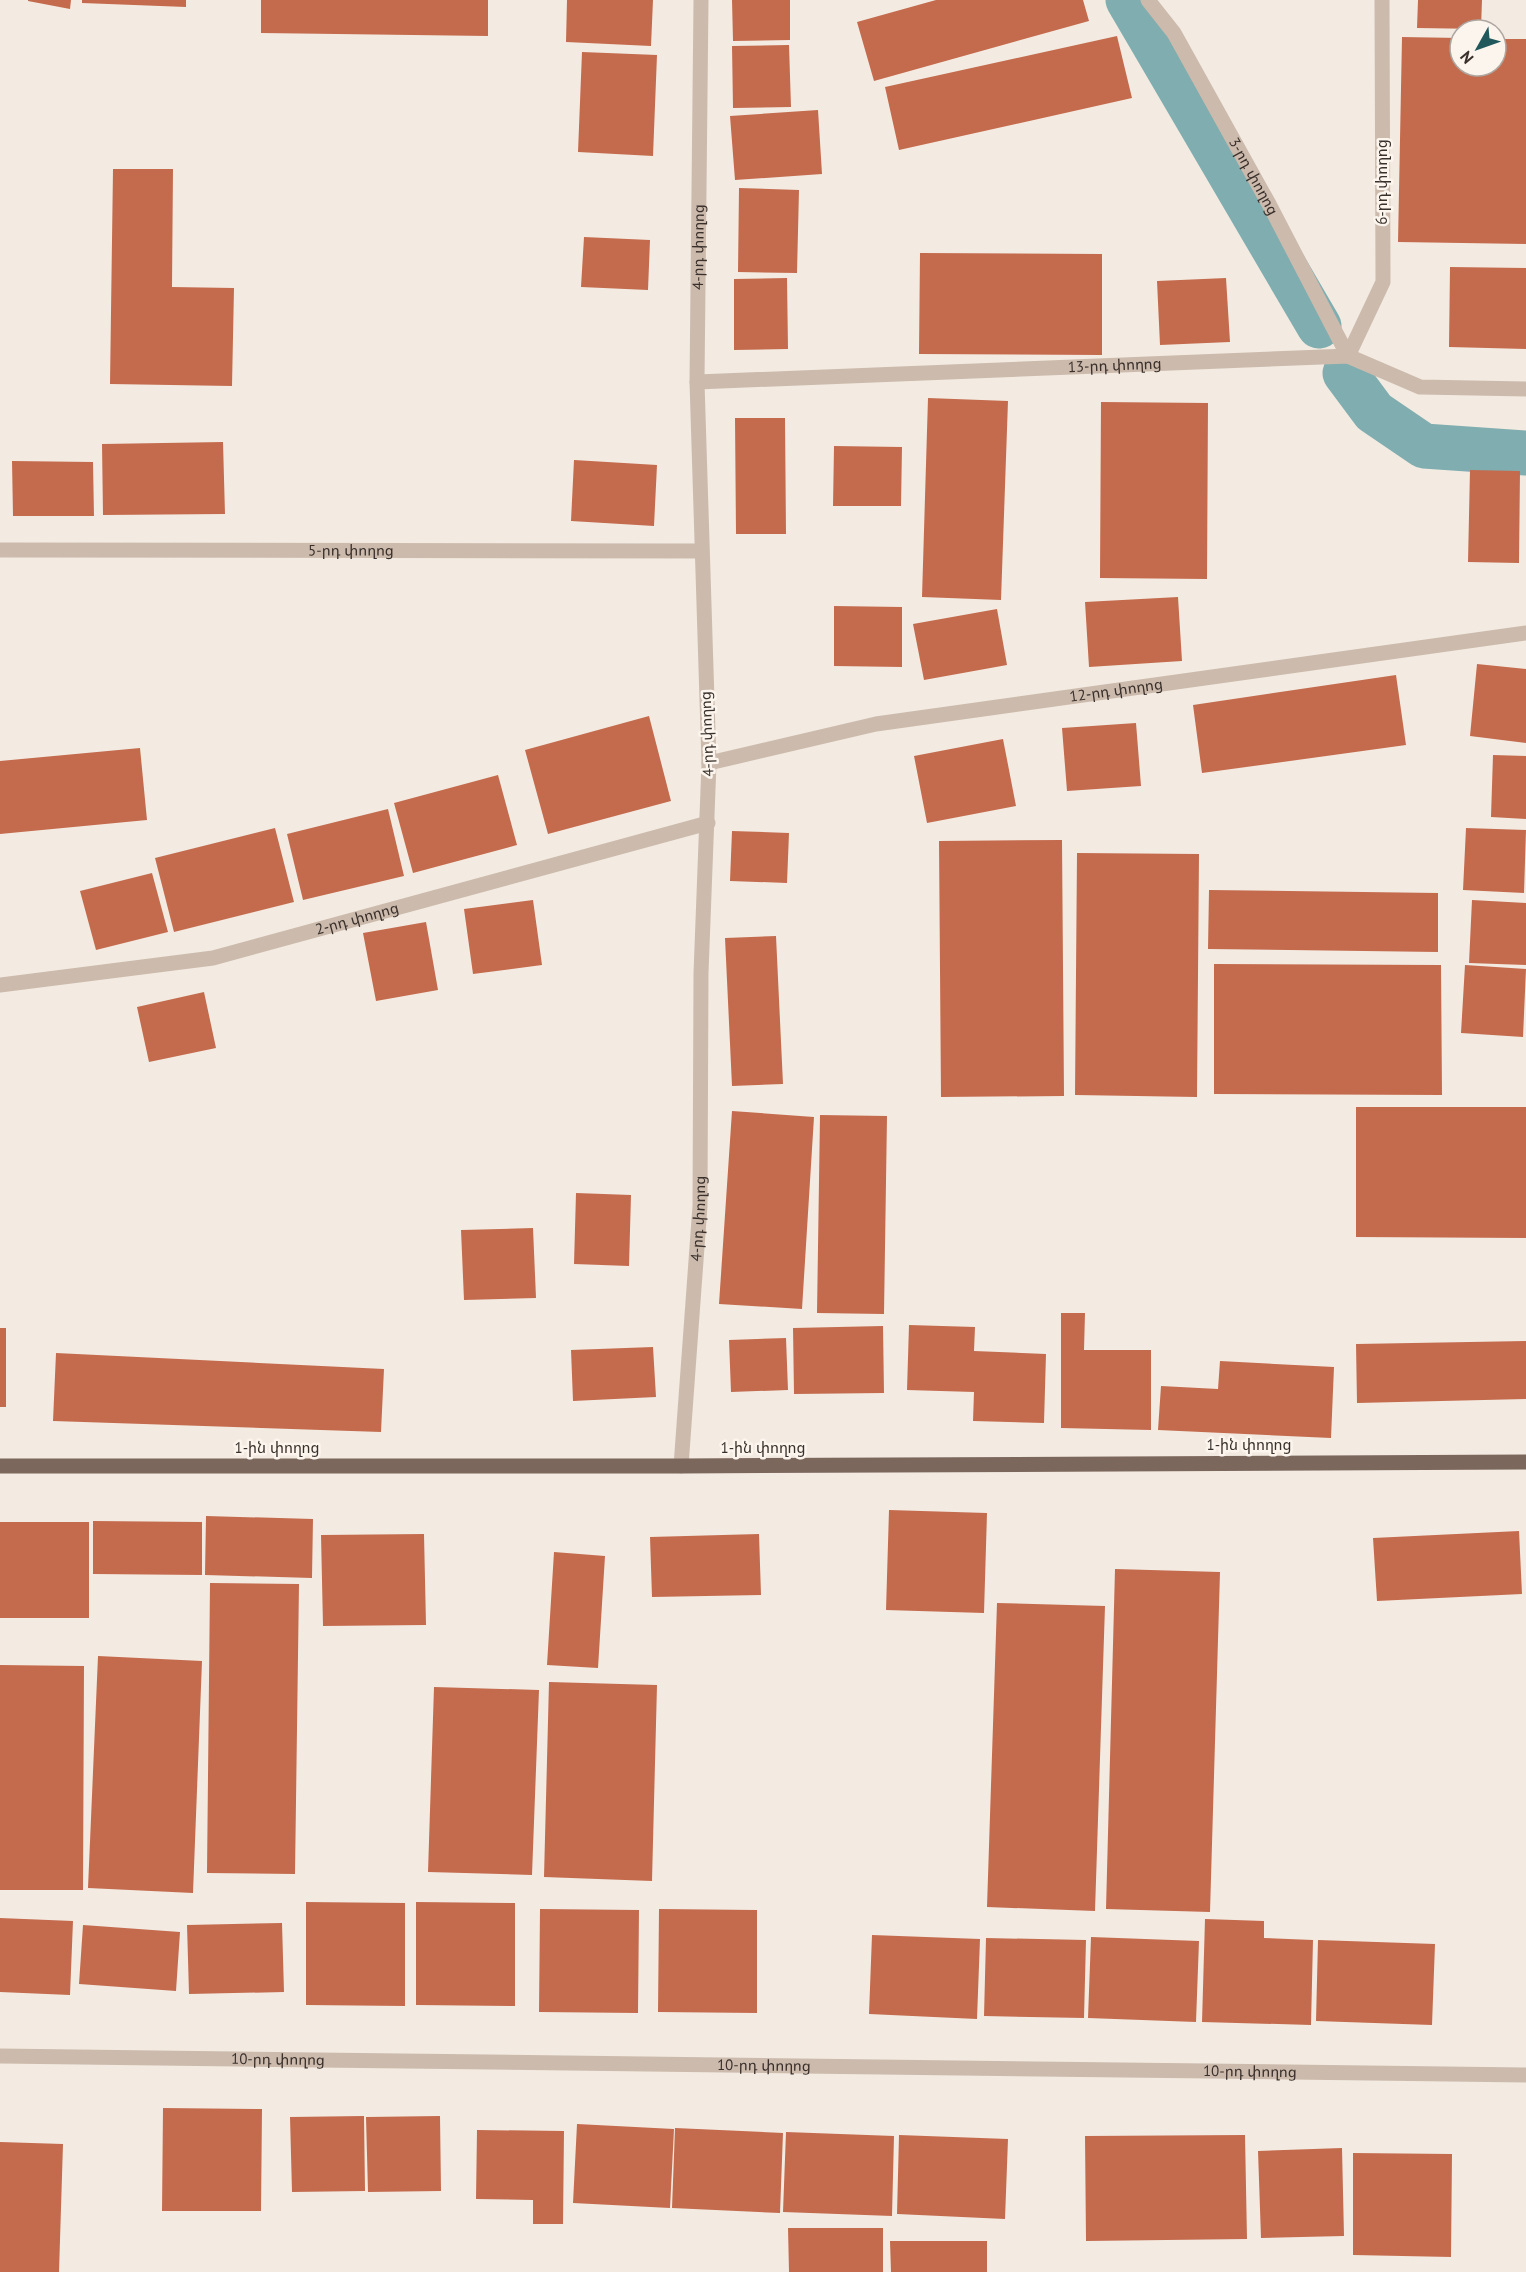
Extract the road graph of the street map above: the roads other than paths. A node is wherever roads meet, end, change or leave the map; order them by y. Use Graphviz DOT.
graph roads {
  1 [pos="701,0"];
  2 [pos="1148,0"];
  3 [pos="1382,0"];
  4 [pos="1348,357"];
  5 [pos="697,382"];
  6 [pos="1526,389"];
  7 [pos="0,550"];
  8 [pos="701,551"];
  9 [pos="1526,633"];
  10 [pos="709,763"];
  11 [pos="708,823"];
  12 [pos="0,985"];
  13 [pos="1526,1462"];
  14 [pos="0,1466"];
  15 [pos="681,1466"];
  16 [pos="0,2056"];
  17 [pos="1526,2061"];
  18 [pos="1526,2074"];
  1 -- 5 [label="street, 4-րդ փողոց"];
  2 -- 4 [label="street, 3-րդ փողոց"];
  3 -- 4 [label="street, 6-րդ փողոց"];
  4 -- 5 [label="street, 13-րդ փողոց"];
  4 -- 6 [label="street, 13-րդ փողոց"];
  5 -- 8 [label="street, 4-րդ փողոց"];
  7 -- 8 [label="street, 5-րդ փողոց"];
  8 -- 10 [label="street, 4-րդ փողոց"];
  9 -- 10 [label="street, 12-րդ փողոց"];
  10 -- 11 [label="street, 4-րդ փողոց"];
  11 -- 12 [label="street, 2-րդ փողոց"];
  11 -- 15 [label="street, 4-րդ փողոց"];
  13 -- 15 [label="main road, 1-ին փողոց"];
  14 -- 15 [label="main road, 1-ին փողոց"];
  16 -- 18 [label="street, 10-րդ փողոց"];
  17 -- 18 [label="street"];
}
